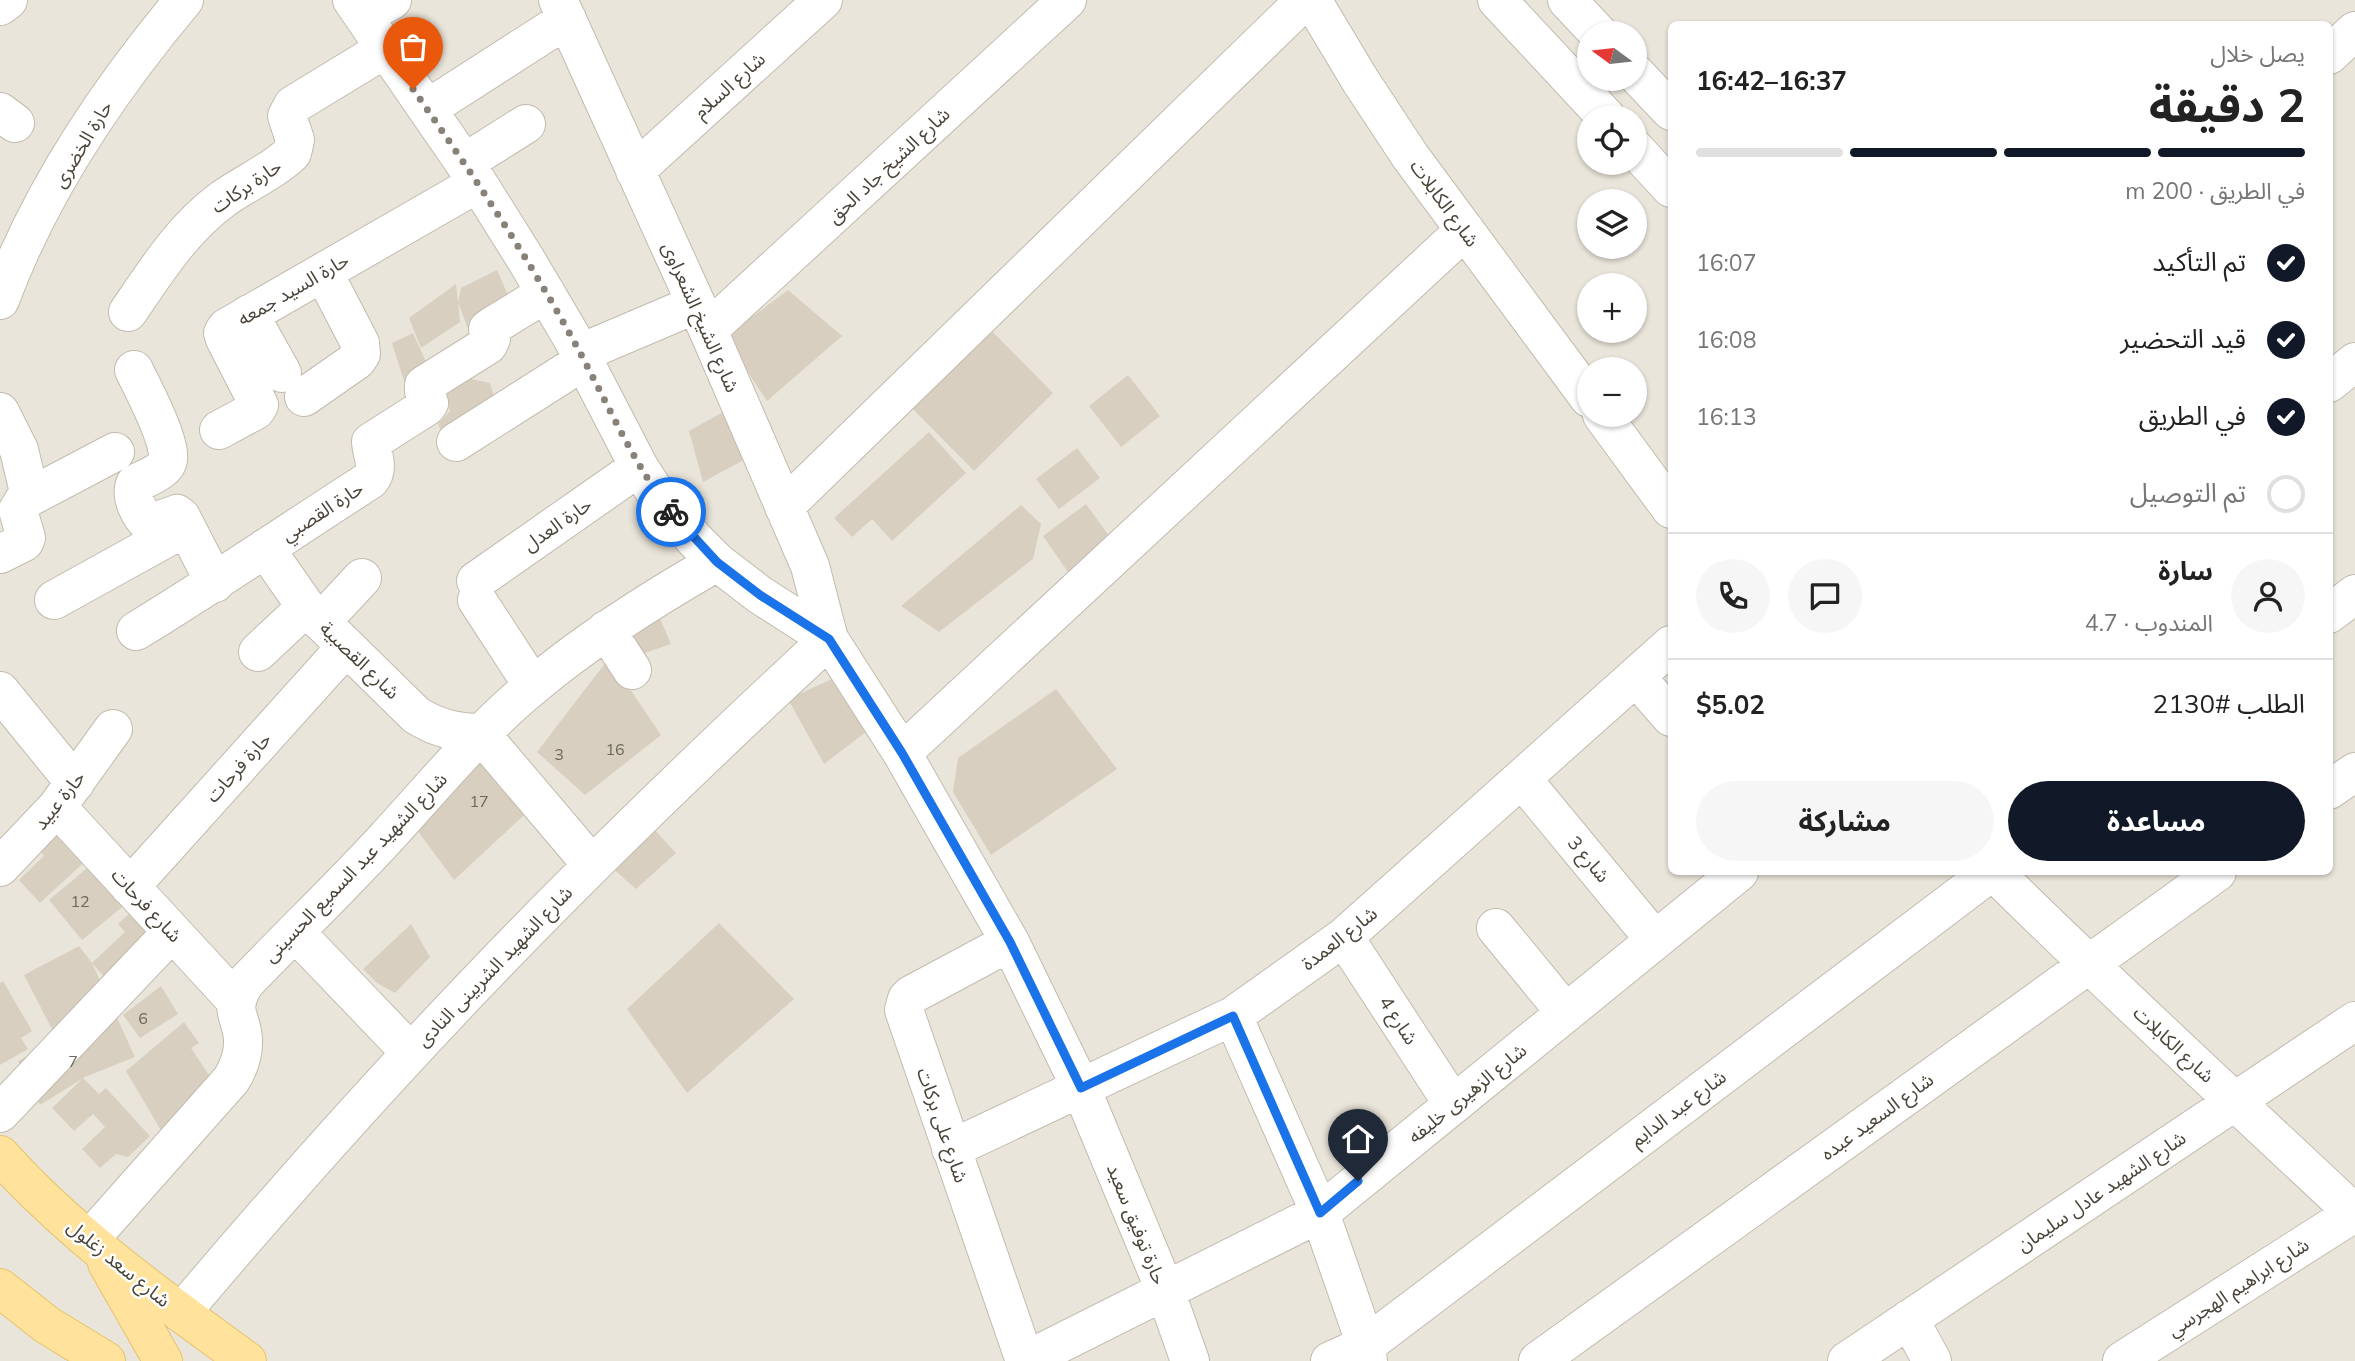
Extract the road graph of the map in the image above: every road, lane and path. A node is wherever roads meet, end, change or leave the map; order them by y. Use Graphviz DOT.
graph roads {
  1 [pos="184,0"];
  2 [pos="823,0"];
  3 [pos="1067,0"];
  4 [pos="1305,0"];
  5 [pos="1312,0"];
  6 [pos="1497,0"];
  7 [pos="1567,0"];
  8 [pos="369,5"];
  9 [pos="563,9"];
  10 [pos="1587,21"];
  11 [pos="2355,32"];
  12 [pos="385,49"];
  13 [pos="2333,51"];
  14 [pos="1647,86"];
  15 [pos="1595,105"];
  16 [pos="1668,108"];
  17 [pos="427,109"];
  18 [pos="526,124"];
  19 [pos="1647,162"];
  20 [pos="635,171"];
  21 [pos="471,173"];
  22 [pos="1668,185"];
  23 [pos="1465,230"];
  24 [pos="323,272"];
  25 [pos="546,293"];
  26 [pos="0,300"];
  27 [pos="128,312"];
  28 [pos="249,314"];
  29 [pos="702,317"];
  30 [pos="583,357"];
  31 [pos="2355,362"];
  32 [pos="134,370"];
  33 [pos="2333,380"];
  34 [pos="1577,382"];
  35 [pos="7,402"];
  36 [pos="1611,427"];
  37 [pos="219,430"];
  38 [pos="456,442"];
  39 [pos="116,452"];
  40 [pos="639,467"];
  41 [pos="30,496"];
  42 [pos="1668,505"];
  43 [pos="784,507"];
  44 [pos="186,527"];
  45 [pos="264,548"];
  46 [pos="0,555"];
  47 [pos="717,562"];
  48 [pos="362,578"];
  49 [pos="215,583"];
  50 [pos="2355,594"];
  51 [pos="54,600"];
  52 [pos="2333,611"];
  53 [pos="324,625"];
  54 [pos="606,630"];
  55 [pos="136,631"];
  56 [pos="829,639"];
  57 [pos="1668,648"];
  58 [pos="258,652"];
  59 [pos="632,670"];
  60 [pos="1636,677"];
  61 [pos="533,685"];
  62 [pos="0,691"];
  63 [pos="1668,713"];
  64 [pos="113,729"];
  65 [pos="480,733"];
  66 [pos="902,753"];
  67 [pos="2355,772"];
  68 [pos="1522,779"];
  69 [pos="2333,787"];
  70 [pos="66,795"];
  71 [pos="592,865"];
  72 [pos="0,867"];
  73 [pos="1736,875"];
  74 [pos="1988,875"];
  75 [pos="1995,875"];
  76 [pos="2213,875"];
  77 [pos="130,887"];
  78 [pos="1496,928"];
  79 [pos="172,932"];
  80 [pos="295,932"];
  81 [pos="1344,937"];
  82 [pos="1655,940"];
  83 [pos="1010,942"];
  84 [pos="2087,964"];
  85 [pos="237,1002"];
  86 [pos="1566,1013"];
  87 [pos="1233,1016"];
  88 [pos="2355,1021"];
  89 [pos="411,1053"];
  90 [pos="1081,1088"];
  91 [pos="2236,1101"];
  92 [pos="1454,1104"];
  93 [pos="0,1113"];
  94 [pos="951,1149"];
  95 [pos="0,1155"];
  96 [pos="2350,1201"];
  97 [pos="1320,1213"];
  98 [pos="94,1245"];
  99 [pos="0,1287"];
  100 [pos="1165,1290"];
  101 [pos="181,1313"];
  102 [pos="1909,1319"];
  103 [pos="1367,1353"];
  104 [pos="106,1361"];
  105 [pos="163,1361"];
  106 [pos="247,1361"];
  107 [pos="1025,1361"];
  108 [pos="1191,1361"];
  109 [pos="1330,1361"];
  110 [pos="1538,1361"];
  111 [pos="1847,1361"];
  112 [pos="1932,1361"];
  113 [pos="2122,1361"];
  1 -- 26 [label="street, حارة الخضرى"];
  2 -- 20 [label="street, شارع السلام"];
  3 -- 29 [label="street, شارع الشيخ جاد الحق"];
  4 -- 43 [label="street"];
  5 -- 23 [label="street, شارع الكابلات"];
  6 -- 15 [label="street"];
  7 -- 10 [label="street"];
  8 -- 12 [label="street"];
  9 -- 17 [label="street"];
  9 -- 20 [label="street, شارع الشيخ الشعراوى"];
  11 -- 13 [label="street"];
  12 -- 17 [label="street"];
  12 -- 27 [label="street, حارة بركات"];
  14 -- 16 [label="street"];
  17 -- 21 [label="street"];
  18 -- 21 [label="street, حارة السيد جمعه"];
  19 -- 22 [label="street"];
  20 -- 29 [label="street, شارع الشيخ الشعراوى"];
  21 -- 24 [label="street, حارة السيد جمعه"];
  21 -- 25 [label="street"];
  23 -- 34 [label="street, شارع الكابلات"];
  23 -- 66 [label="street"];
  24 -- 28 [label="street, حارة السيد جمعه"];
  24 -- 28 [label="street"];
  25 -- 30 [label="street"];
  25 -- 45 [label="street, حارة القصبي"];
  28 -- 37 [label="street, حارة السيد جمعه"];
  29 -- 30 [label="street, شارع الشيخ جاد الحق"];
  29 -- 43 [label="street, شارع الشيخ الشعراوى"];
  30 -- 38 [label="street, شارع الشيخ جاد الحق"];
  30 -- 40 [label="street"];
  31 -- 33 [label="street"];
  32 -- 44 [label="street"];
  35 -- 41 [label="street"];
  36 -- 42 [label="street"];
  39 -- 41 [label="street"];
  40 -- 47 [label="street"];
  40 -- 61 [label="street, حارة العدل"];
  41 -- 46 [label="street"];
  43 -- 56 [label="street, شارع الشيخ الشعراوى"];
  44 -- 49 [label="street"];
  44 -- 51 [label="street"];
  45 -- 49 [label="street, حارة القصبي"];
  45 -- 53 [label="street, شارع القصبية"];
  47 -- 54 [label="street, شارع الشهيد عبد السميع الحسينى"];
  47 -- 56 [label="street"];
  48 -- 53 [label="street"];
  49 -- 55 [label="street, حارة القصبي"];
  50 -- 52 [label="street"];
  53 -- 58 [label="street"];
  53 -- 65 [label="street, شارع القصبية"];
  53 -- 77 [label="street, حارة فرحات"];
  54 -- 59 [label="street"];
  54 -- 61 [label="street, شارع الشهيد عبد السميع الحسينى"];
  56 -- 66 [label="street, حارة توفيق سعيد"];
  56 -- 71 [label="street, شارع الشهيد الشربينى النادى"];
  57 -- 60 [label="street, شارع العمدة"];
  60 -- 63 [label="street"];
  60 -- 68 [label="street, شارع العمدة"];
  61 -- 65 [label="street, شارع الشهيد عبد السميع الحسينى"];
  62 -- 70 [label="street"];
  64 -- 70 [label="street, حارة عبيد"];
  65 -- 71 [label="street"];
  65 -- 80 [label="street, شارع الشهيد عبد السميع الحسينى"];
  66 -- 83 [label="street, حارة توفيق سعيد"];
  67 -- 69 [label="street"];
  68 -- 81 [label="street, شارع العمدة"];
  68 -- 82 [label="street, شارع 3"];
  70 -- 72 [label="street, حارة عبيد"];
  70 -- 77 [label="street, شارع فرحات"];
  71 -- 89 [label="street, شارع الشهيد الشربينى النادى"];
  73 -- 82 [label="street, شارع الزهيرى خليفه"];
  74 -- 103 [label="street, شارع عبد الدايم"];
  75 -- 84 [label="street, شارع الكابلات"];
  76 -- 84 [label="street, شارع السعيد عبده"];
  77 -- 79 [label="street, شارع فرحات"];
  78 -- 86 [label="street"];
  79 -- 85 [label="street, شارع فرحات"];
  79 -- 93 [label="street"];
  80 -- 85 [label="street, شارع الشهيد عبد السميع الحسينى"];
  80 -- 89 [label="street"];
  81 -- 87 [label="street, شارع العمدة"];
  81 -- 92 [label="street, شارع 4"];
  82 -- 86 [label="street, شارع الزهيرى خليفه"];
  83 -- 90 [label="street, حارة توفيق سعيد"];
  83 -- 94 [label="street, شارع على بركات"];
  84 -- 91 [label="street, شارع الكابلات"];
  84 -- 110 [label="street, شارع السعيد عبده"];
  85 -- 98 [label="street"];
  86 -- 92 [label="street, شارع الزهيرى خليفه"];
  87 -- 90 [label="street, شارع العمدة"];
  87 -- 97 [label="street"];
  88 -- 91 [label="street, شارع الشهيد عادل سليمان"];
  89 -- 101 [label="street, شارع الشهيد الشربينى النادى"];
  90 -- 94 [label="street, شارع العمدة"];
  90 -- 100 [label="street, حارة توفيق سعيد"];
  91 -- 96 [label="street, شارع الكابلات"];
  91 -- 102 [label="street, شارع الشهيد عادل سليمان"];
  92 -- 97 [label="street, شارع الزهيرى خليفه"];
  94 -- 107 [label="street, شارع على بركات"];
  95 -- 98 [label="main road, شارع سعد زغلول"];
  96 -- 113 [label="street, شارع ابراهيم الهجرسي"];
  97 -- 100 [label="street, شارع الزهيرى خليفه"];
  97 -- 103 [label="street"];
  98 -- 101 [label="main road, شارع سعد زغلول"];
  98 -- 105 [label="main road"];
  99 -- 104 [label="main road"];
  100 -- 107 [label="street, شارع الزهيرى خليفه"];
  100 -- 108 [label="street, حارة توفيق سعيد"];
  101 -- 106 [label="main road, شارع سعد زغلول"];
  102 -- 111 [label="street, شارع الشهيد عادل سليمان"];
  102 -- 112 [label="street"];
  103 -- 109 [label="street, شارع عبد الدايم"];
}
